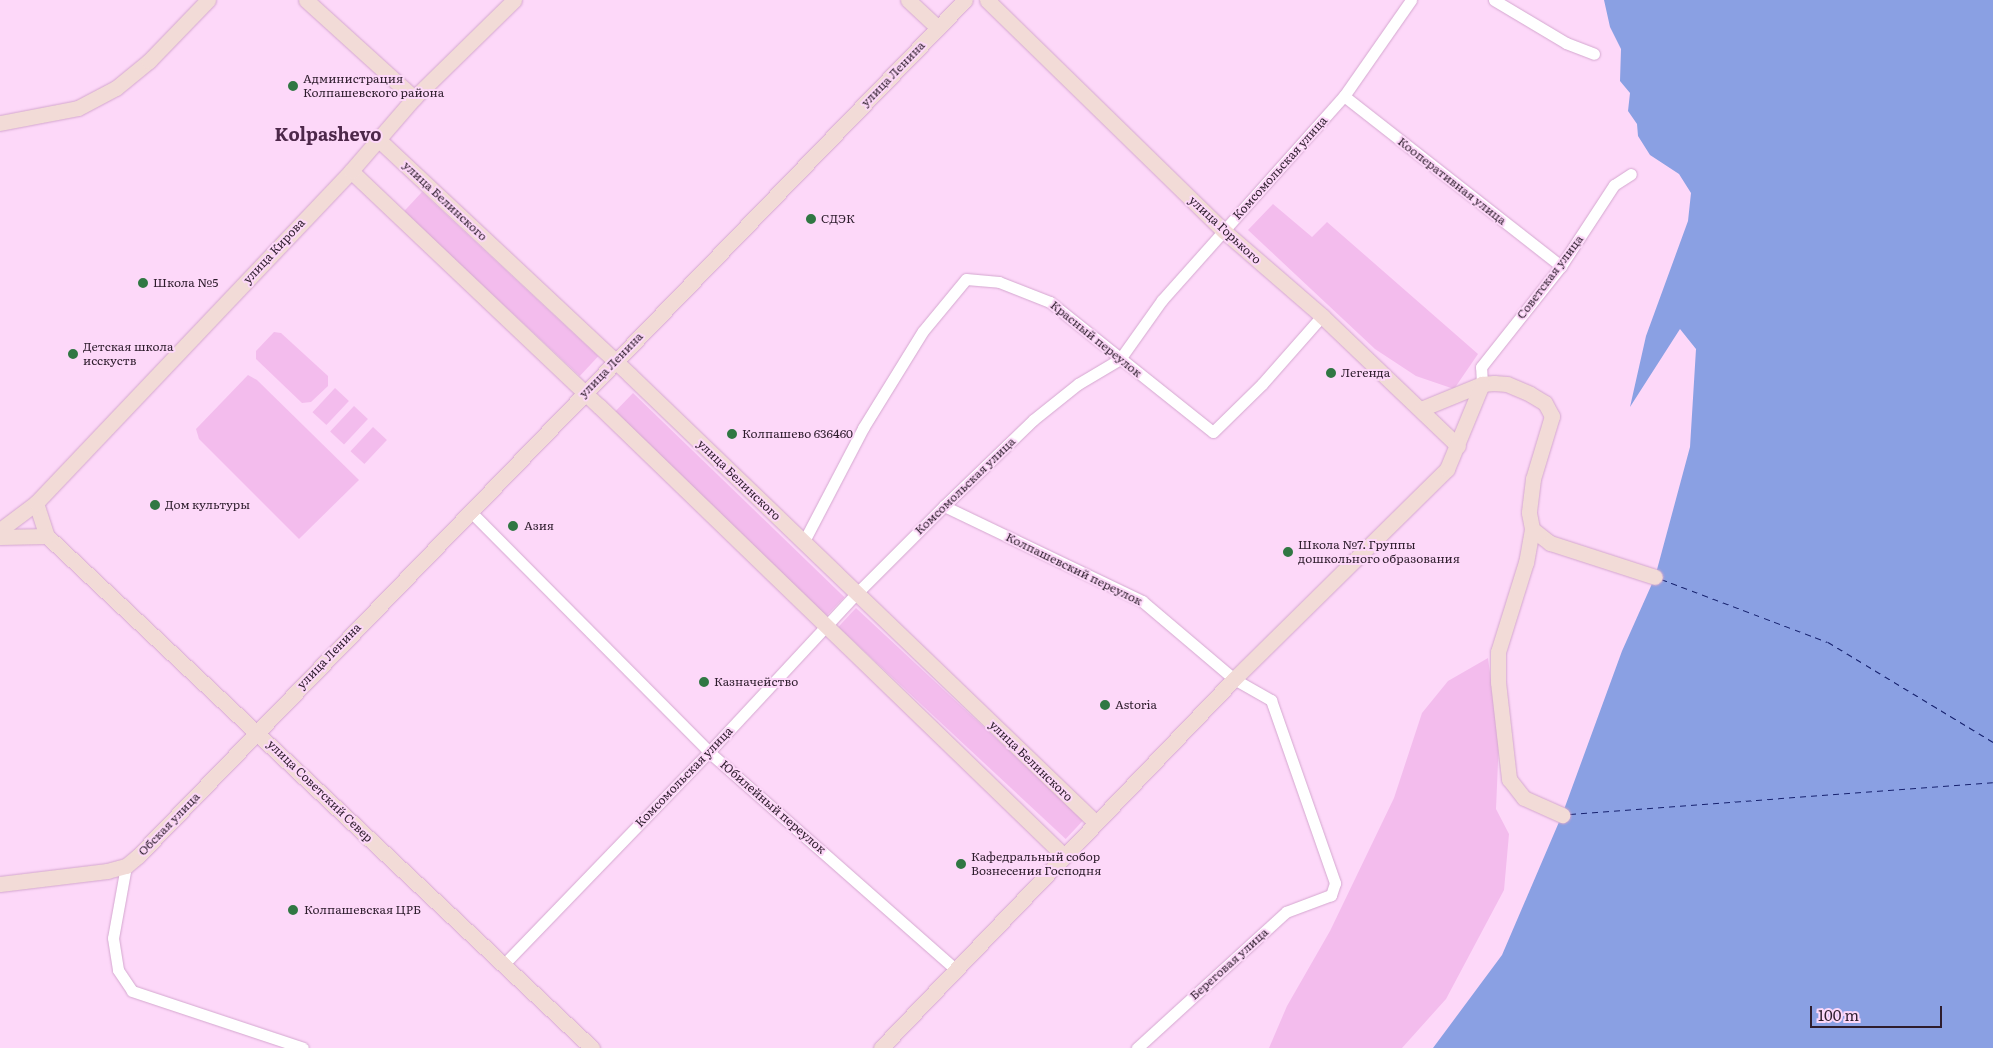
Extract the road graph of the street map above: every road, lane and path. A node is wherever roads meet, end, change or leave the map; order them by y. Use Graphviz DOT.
graph roads {
  1 [pos="208,0"];
  2 [pos="306,0"];
  3 [pos="514,0"];
  4 [pos="908,0"];
  5 [pos="965,0"];
  6 [pos="987,0"];
  7 [pos="1411,0"];
  8 [pos="1494,0"];
  9 [pos="938,28"];
  10 [pos="1594,54"];
  11 [pos="1344,96"];
  12 [pos="414,98"];
  13 [pos="0,123"];
  14 [pos="379,140"];
  15 [pos="350,171"];
  16 [pos="1631,174"];
  17 [pos="1224,230"];
  18 [pos="1561,266"];
  19 [pos="1322,316"];
  20 [pos="1120,359"];
  21 [pos="615,361"];
  22 [pos="1482,384"];
  23 [pos="585,392"];
  24 [pos="1421,409"];
  25 [pos="1458,446"];
  26 [pos="36,503"];
  27 [pos="944,506"];
  28 [pos="470,511"];
  29 [pos="1532,529"];
  30 [pos="0,530"];
  31 [pos="47,536"];
  32 [pos="0,537"];
  33 [pos="803,542"];
  34 [pos="1656,577"];
  35 [pos="856,594"];
  36 [pos="826,627"];
  37 [pos="1234,680"];
  38 [pos="257,731"];
  39 [pos="710,752"];
  40 [pos="1562,815"];
  41 [pos="1096,823"];
  42 [pos="1064,856"];
  43 [pos="126,866"];
  44 [pos="0,884"];
  45 [pos="1331,896"];
  46 [pos="505,963"];
  47 [pos="955,969"];
  48 [pos="303,1048"];
  49 [pos="592,1048"];
  50 [pos="881,1048"];
  51 [pos="1137,1048"];
  1 -- 13 [label="street"];
  2 -- 12 [label="street"];
  3 -- 12 [label="street, улица Кирова"];
  4 -- 9 [label="street"];
  5 -- 9 [label="street, улица Ленина"];
  6 -- 17 [label="street, улица Горького"];
  7 -- 11 [label="street, Комсомольская улица"];
  8 -- 10 [label="street"];
  9 -- 21 [label="street, улица Ленина"];
  11 -- 17 [label="street, Комсомольская улица"];
  11 -- 18 [label="street, Кооперативная улица"];
  12 -- 14 [label="street, улица Кирова"];
  14 -- 15 [label="street, улица Кирова"];
  14 -- 21 [label="street, улица Белинского"];
  15 -- 23 [label="street"];
  15 -- 26 [label="street, улица Кирова"];
  16 -- 18 [label="street, Советская улица"];
  17 -- 19 [label="street, улица Горького"];
  17 -- 20 [label="street, Комсомольская улица"];
  18 -- 22 [label="street, Советская улица"];
  19 -- 20 [label="street, Красный переулок"];
  19 -- 24 [label="street, улица Горького"];
  20 -- 27 [label="street, Комсомольская улица"];
  20 -- 33 [label="street, Красный переулок"];
  21 -- 23 [label="street, улица Ленина"];
  21 -- 33 [label="street, улица Белинского"];
  22 -- 24 [label="street"];
  22 -- 25 [label="street"];
  22 -- 29 [label="street"];
  23 -- 28 [label="street, улица Ленина"];
  23 -- 36 [label="street"];
  24 -- 25 [label="street, улица Горького"];
  25 -- 37 [label="street"];
  26 -- 30 [label="street, улица Кирова"];
  26 -- 31 [label="street"];
  27 -- 35 [label="street, Комсомольская улица"];
  27 -- 37 [label="street, Колпашевский переулок"];
  28 -- 38 [label="street, улица Ленина"];
  28 -- 39 [label="street, Юбилейный переулок"];
  29 -- 34 [label="street"];
  29 -- 40 [label="street"];
  31 -- 32 [label="street"];
  31 -- 38 [label="street, улица Советский Север"];
  33 -- 35 [label="street, улица Белинского"];
  35 -- 36 [label="street, Комсомольская улица"];
  35 -- 41 [label="street, улица Белинского"];
  36 -- 39 [label="street, Комсомольская улица"];
  36 -- 42 [label="street"];
  37 -- 41 [label="street"];
  37 -- 45 [label="street, Колпашевский переулок"];
  38 -- 43 [label="street, Обская улица"];
  38 -- 46 [label="street, улица Советский Север"];
  39 -- 46 [label="street, Комсомольская улица"];
  39 -- 47 [label="street, Юбилейный переулок"];
  41 -- 42 [label="street"];
  42 -- 47 [label="street"];
  43 -- 44 [label="street"];
  43 -- 48 [label="street"];
  45 -- 51 [label="street, Береговая улица"];
  46 -- 49 [label="street, улица Советский Север"];
  47 -- 50 [label="street"];
}
